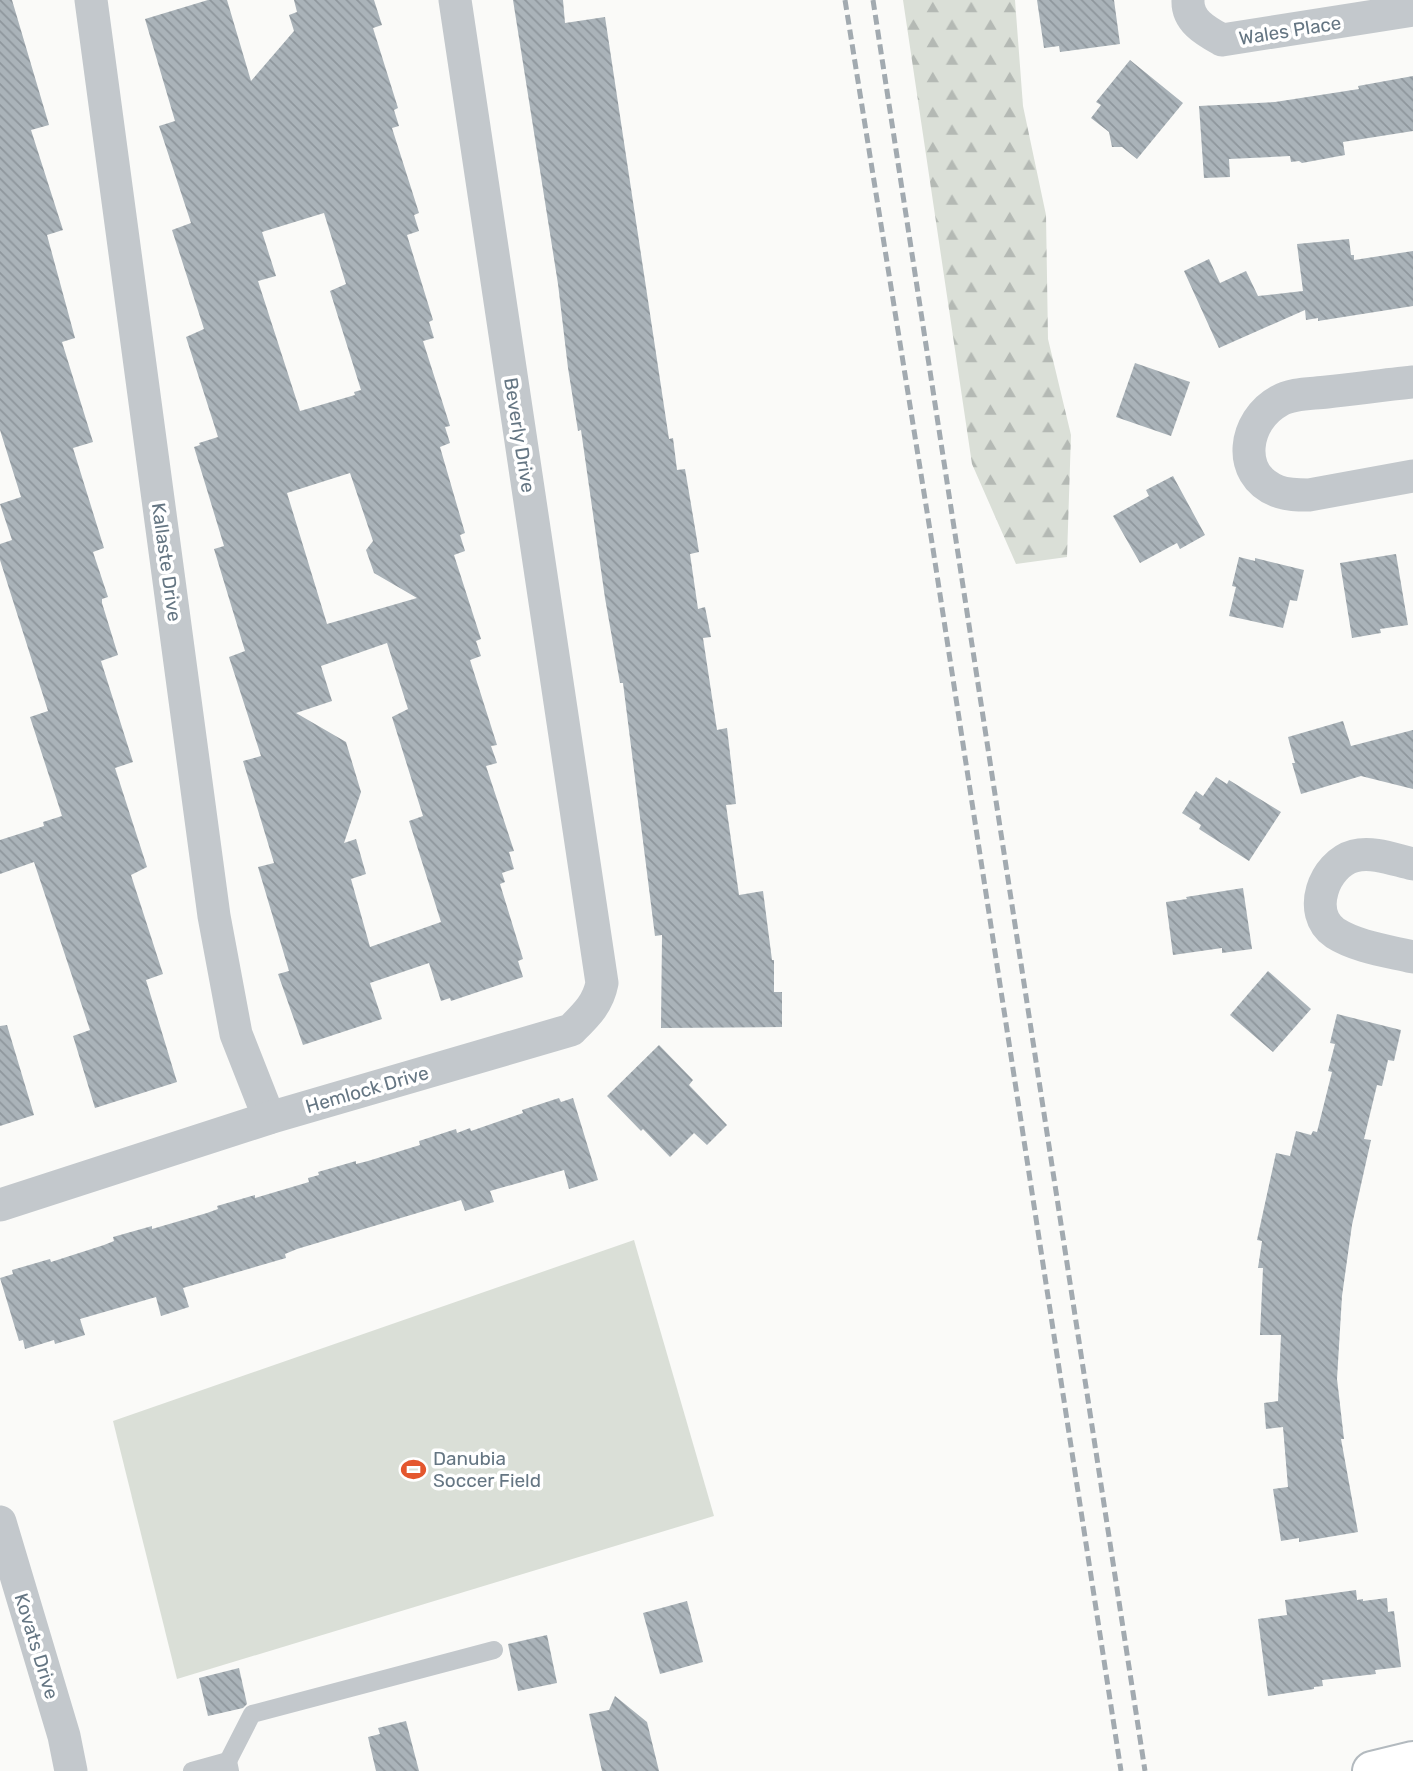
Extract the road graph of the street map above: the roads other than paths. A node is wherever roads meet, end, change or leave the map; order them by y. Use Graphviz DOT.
graph roads {
  1 [pos="91,0"];
  2 [pos="455,0"];
  3 [pos="1188,0"];
  4 [pos="1413,10"];
  5 [pos="1413,382"];
  6 [pos="1413,476"];
  7 [pos="1413,864"];
  8 [pos="585,870"];
  9 [pos="1413,957"];
  10 [pos="268,1118"];
  11 [pos="0,1205"];
  12 [pos="0,1522"];
  13 [pos="494,1650"];
  14 [pos="1413,1761"];
  15 [pos="229,1766"];
  16 [pos="71,1771"];
  17 [pos="192,1771"];
  18 [pos="1372,1771"];
  1 -- 10 [label="street, Kallaste Drive"];
  2 -- 8 [label="street, Beverly Drive"];
  3 -- 4 [label="street, Wales Place"];
  5 -- 6 [label="street"];
  7 -- 9 [label="street"];
  8 -- 10 [label="street, Hemlock Drive"];
  10 -- 11 [label="street, Hemlock Drive"];
  12 -- 16 [label="street, Kovats Drive"];
  13 -- 15 [label="lane"];
  14 -- 18 [label="street"];
  15 -- 17 [label="lane"];
}
